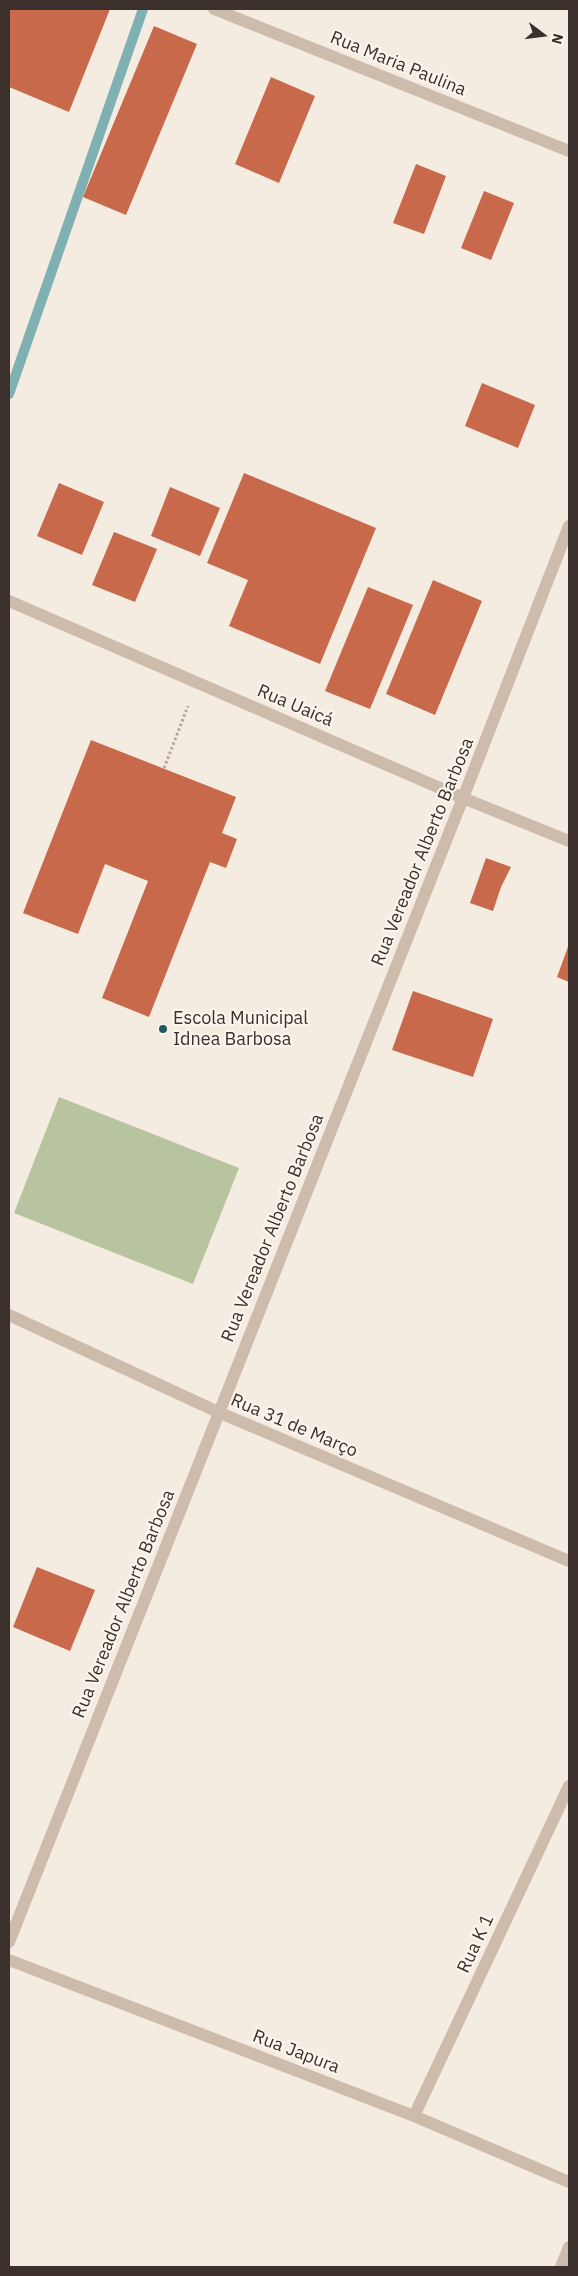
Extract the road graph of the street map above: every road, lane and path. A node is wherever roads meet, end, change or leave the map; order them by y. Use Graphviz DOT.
graph roads {
  1 [pos="214,9"];
  2 [pos="569,151"];
  3 [pos="569,526"];
  4 [pos="9,601"];
  5 [pos="198,683"];
  6 [pos="164,768"];
  7 [pos="463,798"];
  8 [pos="569,841"];
  9 [pos="9,1315"];
  10 [pos="218,1412"];
  11 [pos="569,1561"];
  12 [pos="569,1786"];
  13 [pos="9,1942"];
  14 [pos="9,1960"];
  15 [pos="414,2116"];
  16 [pos="569,2182"];
  17 [pos="569,2247"];
  18 [pos="561,2267"];
  1 -- 2 [label="street, Rua Maria Paulina"];
  3 -- 7 [label="street, Rua Vereador Alberto Barbosa"];
  4 -- 5 [label="street, Rua Uaicá"];
  5 -- 6 [label="path"];
  5 -- 7 [label="street, Rua Uaicá"];
  7 -- 8 [label="street, Rua Uaicá"];
  7 -- 10 [label="street, Rua Vereador Alberto Barbosa"];
  9 -- 10 [label="street, Rua 31 de Março"];
  10 -- 11 [label="street, Rua 31 de Março"];
  10 -- 13 [label="street, Rua Vereador Alberto Barbosa"];
  12 -- 15 [label="street, Rua K 1"];
  14 -- 15 [label="street, Rua Japura"];
  15 -- 16 [label="street, Rua Japura"];
  17 -- 18 [label="street"];
}
